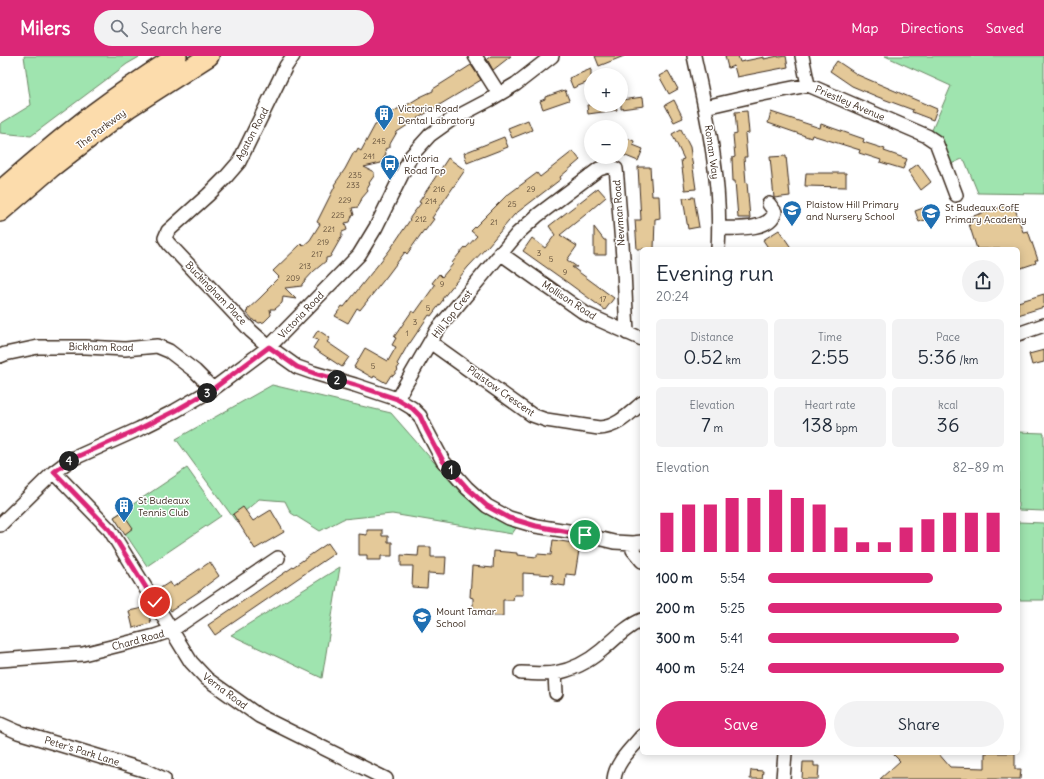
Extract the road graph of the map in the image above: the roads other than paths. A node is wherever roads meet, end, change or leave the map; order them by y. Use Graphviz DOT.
graph roads {
  1 [pos="177,56"];
  2 [pos="209,56"];
  3 [pos="293,56"];
  4 [pos="475,56"];
  5 [pos="552,56"];
  6 [pos="694,56"];
  7 [pos="802,56"];
  8 [pos="808,85"];
  9 [pos="499,94"];
  10 [pos="705,107"];
  11 [pos="0,190"];
  12 [pos="956,195"];
  13 [pos="769,204"];
  14 [pos="0,212"];
  15 [pos="719,228"];
  16 [pos="165,238"];
  17 [pos="718,247"];
  18 [pos="500,253"];
  19 [pos="1044,325"];
  20 [pos="626,332"];
  21 [pos="1020,333"];
  22 [pos="640,339"];
  23 [pos="430,342"];
  24 [pos="269,347"];
  25 [pos="0,356"];
  26 [pos="213,389"];
  27 [pos="397,399"];
  28 [pos="640,405"];
  29 [pos="54,472"];
  30 [pos="0,525"];
  31 [pos="637,542"];
  32 [pos="278,558"];
  33 [pos="640,559"];
  34 [pos="640,621"];
  35 [pos="172,630"];
  36 [pos="0,660"];
  37 [pos="521,673"];
  38 [pos="555,673"];
  39 [pos="556,693"];
  40 [pos="0,724"];
  41 [pos="640,738"];
  42 [pos="785,755"];
  43 [pos="164,779"];
  44 [pos="386,779"];
  45 [pos="614,779"];
  46 [pos="782,779"];
  1 -- 11 [label="highway, The Parkway"];
  2 -- 14 [label="highway, The Parkway"];
  3 -- 16 [label="street, Agaton Road"];
  4 -- 9 [label="street"];
  5 -- 9 [label="street, Victoria Road"];
  6 -- 10 [label="street, Roman Way"];
  7 -- 8 [label="street"];
  8 -- 10 [label="street, Priestley Avenue"];
  8 -- 12 [label="street, Priestley Avenue"];
  9 -- 24 [label="street, Victoria Road"];
  10 -- 15 [label="street, Roman Way"];
  13 -- 15 [label="street"];
  15 -- 17 [label="street, Roman Way"];
  16 -- 24 [label="street, Buckingham Place"];
  18 -- 20 [label="street, Mollison Road"];
  18 -- 20 [label="street, Newman Road"];
  18 -- 23 [label="street, Hill Top Crest"];
  19 -- 21 [label="street"];
  20 -- 22 [label="street, Mollison Road"];
  23 -- 27 [label="street, Hill Top Crest"];
  23 -- 28 [label="street, Plaistow Crescent"];
  24 -- 26 [label="street, Victoria Road"];
  24 -- 27 [label="street, Buckingham Place"];
  25 -- 26 [label="street, Bickham Road"];
  26 -- 29 [label="street, Victoria Road"];
  27 -- 31 [label="street, Buckingham Place"];
  29 -- 30 [label="street, Victoria Road"];
  29 -- 35 [label="street, Verna Road"];
  31 -- 33 [label="street"];
  32 -- 35 [label="street, Chard Road"];
  34 -- 38 [label="street"];
  35 -- 36 [label="street, Chard Road"];
  35 -- 44 [label="street, Verna Road"];
  37 -- 38 [label="street"];
  38 -- 39 [label="street"];
  40 -- 43 [label="street, Peter's Park Lane"];
  41 -- 45 [label="street"];
  42 -- 46 [label="street"];
}
